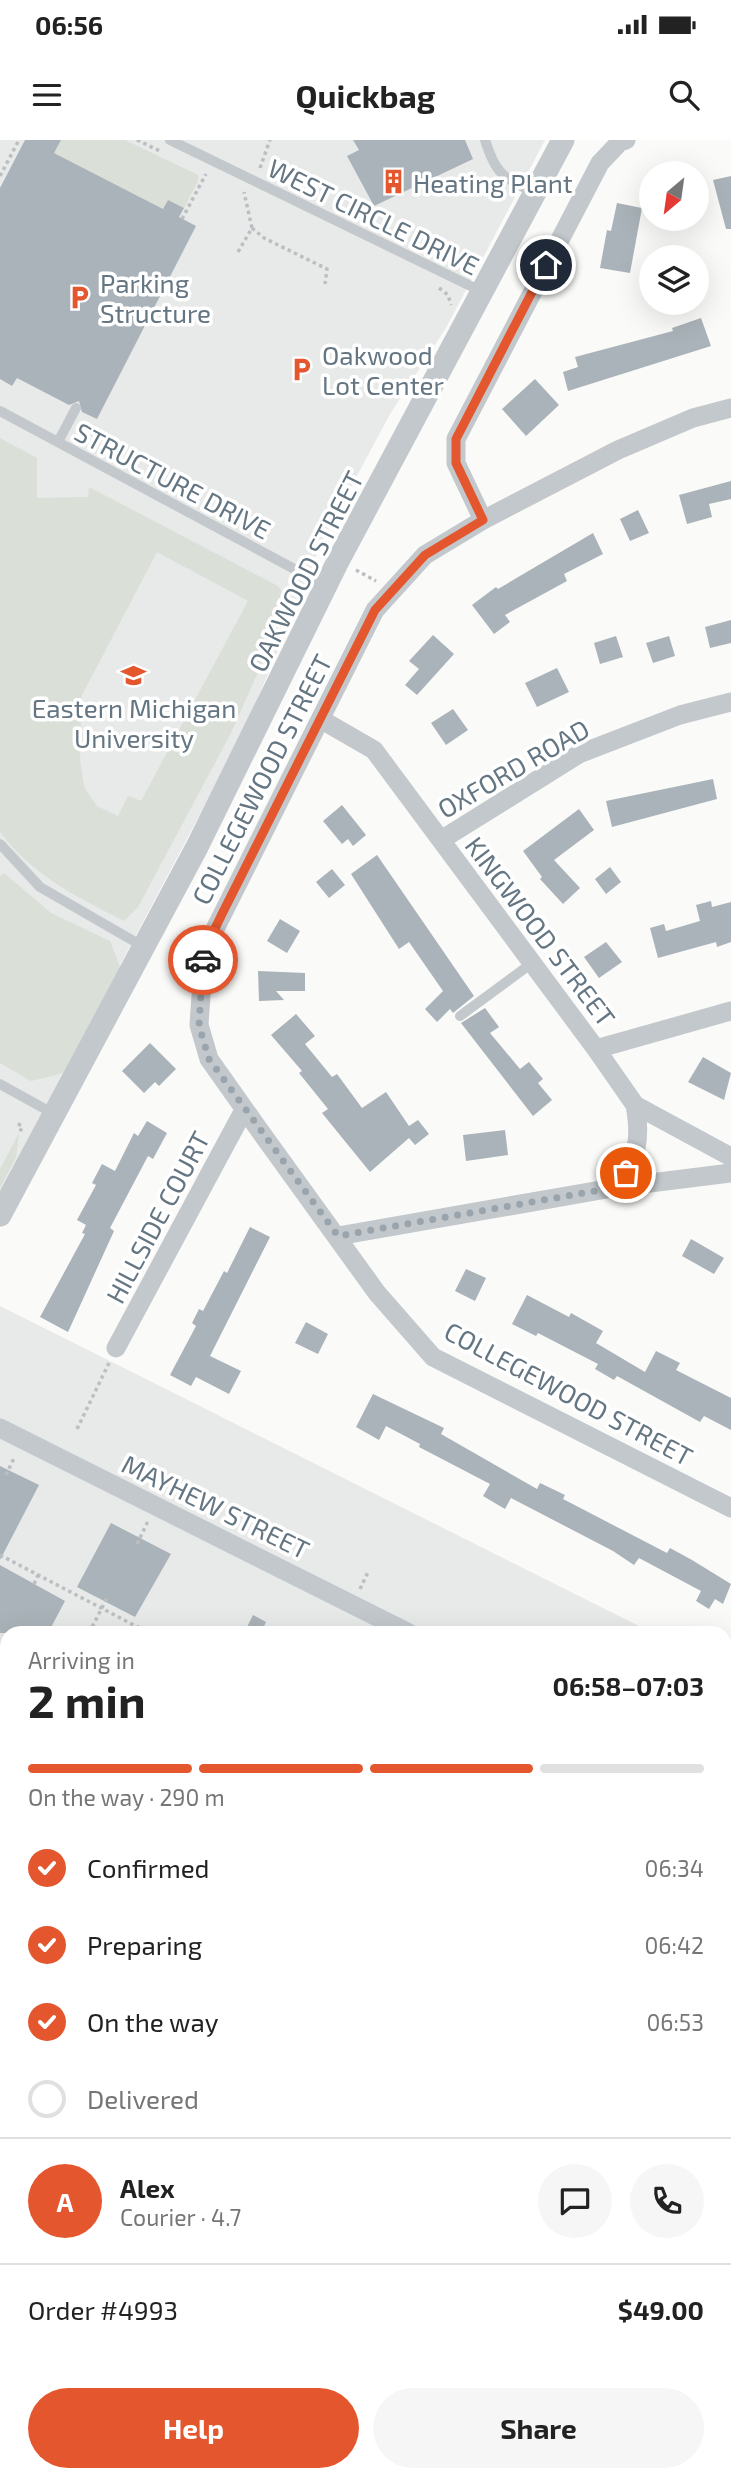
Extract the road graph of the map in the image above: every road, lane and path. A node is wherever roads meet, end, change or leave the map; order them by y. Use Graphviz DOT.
graph roads {
  1 [pos="19,140"];
  2 [pos="170,140"];
  3 [pos="270,140"];
  4 [pos="485,140"];
  5 [pos="563,140"];
  6 [pos="622,141"];
  7 [pos="259,170"];
  8 [pos="206,174"];
  9 [pos="0,176"];
  10 [pos="244,192"];
  11 [pos="536,193"];
  12 [pos="182,219"];
  13 [pos="251,228"];
  14 [pos="238,252"];
  15 [pos="326,284"];
  16 [pos="484,292"];
  17 [pos="76,408"];
  18 [pos="731,408"];
  19 [pos="0,411"];
  20 [pos="58,442"];
  21 [pos="483,520"];
  22 [pos="356,570"];
  23 [pos="379,583"];
  24 [pos="326,586"];
  25 [pos="731,702"];
  26 [pos="322,720"];
  27 [pos="441,840"];
  28 [pos="0,844"];
  29 [pos="145,947"];
  30 [pos="531,963"];
  31 [pos="731,1011"];
  32 [pos="460,1016"];
  33 [pos="596,1049"];
  34 [pos="0,1084"];
  35 [pos="635,1105"];
  36 [pos="244,1110"];
  37 [pos="55,1115"];
  38 [pos="20,1123"];
  39 [pos="18,1128"];
  40 [pos="731,1157"];
  41 [pos="731,1173"];
  42 [pos="618,1187"];
  43 [pos="0,1215"];
  44 [pos="338,1236"];
  45 [pos="116,1348"];
  46 [pos="0,1428"];
  47 [pos="77,1429"];
  48 [pos="15,1454"];
  49 [pos="6,1475"];
  50 [pos="731,1508"];
  51 [pos="149,1520"];
  52 [pos="137,1544"];
  53 [pos="0,1555"];
  54 [pos="368,1572"];
  55 [pos="38,1576"];
  56 [pos="34,1584"];
  57 [pos="357,1594"];
  58 [pos="108,1596"];
  59 [pos="102,1608"];
  60 [pos="377,1625"];
  61 [pos="93,1626"];
  62 [pos="136,1626"];
  1 -- 9 [label="path"];
  2 -- 16 [label="lane, WEST CIRCLE DRIVE"];
  3 -- 7 [label="path"];
  4 -- 11 [label="lane"];
  5 -- 11 [label="street, OAKWOOD STREET"];
  6 -- 21 [label="street"];
  8 -- 12 [label="path"];
  10 -- 13 [label="path"];
  11 -- 16 [label="street, OAKWOOD STREET"];
  13 -- 14 [label="path"];
  13 -- 15 [label="path"];
  16 -- 24 [label="street, OAKWOOD STREET"];
  17 -- 20 [label="lane"];
  18 -- 21 [label="street, COLLEGEWOOD STREET"];
  19 -- 20 [label="lane, STRUCTURE DRIVE"];
  20 -- 24 [label="lane, STRUCTURE DRIVE"];
  21 -- 26 [label="street, COLLEGEWOOD STREET"];
  22 -- 23 [label="path"];
  24 -- 29 [label="street, OAKWOOD STREET"];
  25 -- 27 [label="street, OXFORD ROAD"];
  26 -- 27 [label="street, KINGWOOD STREET"];
  26 -- 36 [label="street, COLLEGEWOOD STREET"];
  27 -- 30 [label="street, KINGWOOD STREET"];
  28 -- 29 [label="lane"];
  29 -- 37 [label="street, OAKWOOD STREET"];
  30 -- 32 [label="lane"];
  30 -- 33 [label="street, KINGWOOD STREET"];
  31 -- 33 [label="street"];
  33 -- 35 [label="street, KINGWOOD STREET"];
  34 -- 37 [label="lane"];
  35 -- 40 [label="street, KINGWOOD STREET"];
  35 -- 42 [label="street"];
  36 -- 44 [label="street, COLLEGEWOOD STREET"];
  36 -- 45 [label="street, HILLSIDE COURT"];
  37 -- 43 [label="street, OAKWOOD STREET"];
  38 -- 39 [label="path"];
  41 -- 42 [label="street"];
  42 -- 44 [label="street"];
  44 -- 50 [label="street, COLLEGEWOOD STREET"];
  45 -- 47 [label="path"];
  46 -- 60 [label="street, MAYHEW STREET"];
  48 -- 49 [label="path"];
  51 -- 52 [label="path"];
  53 -- 55 [label="path"];
  54 -- 57 [label="path"];
  55 -- 56 [label="path"];
  55 -- 59 [label="path"];
  58 -- 59 [label="path"];
  59 -- 61 [label="path"];
  59 -- 62 [label="path"];
}
